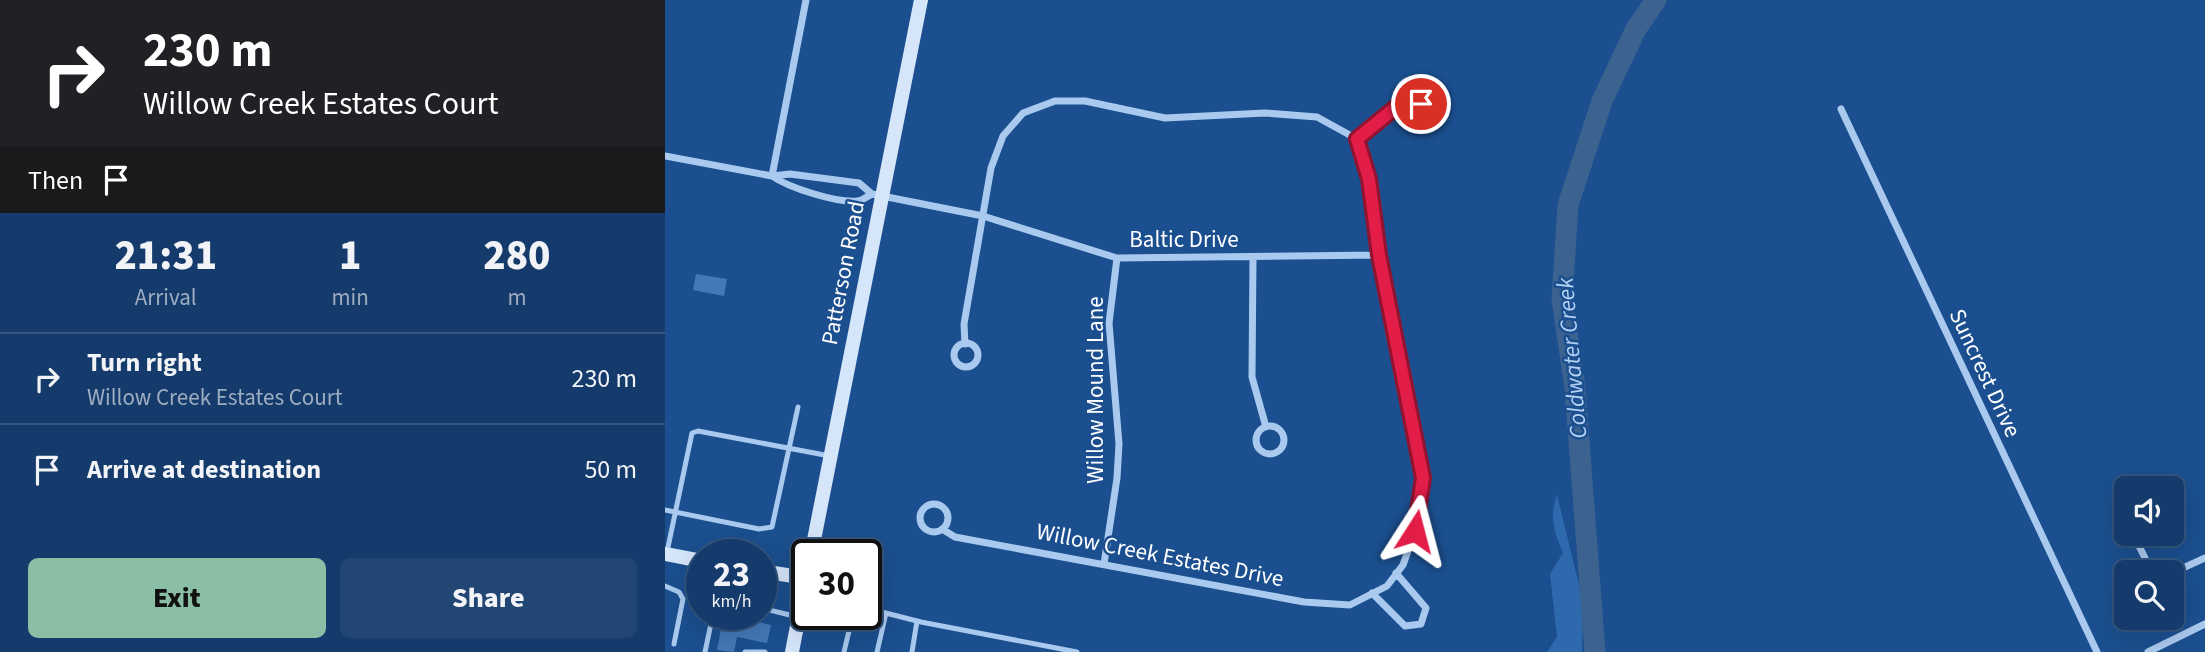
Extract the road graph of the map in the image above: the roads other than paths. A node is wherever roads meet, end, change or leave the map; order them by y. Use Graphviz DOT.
graph roads {
  1 [pos="806,0"];
  2 [pos="921,0"];
  3 [pos="1401,103"];
  4 [pos="1841,109"];
  5 [pos="1357,139"];
  6 [pos="665,156"];
  7 [pos="772,176"];
  8 [pos="877,195"];
  9 [pos="983,216"];
  10 [pos="1379,255"];
  11 [pos="1117,258"];
  12 [pos="1254,258"];
  13 [pos="965,344"];
  14 [pos="798,407"];
  15 [pos="1266,427"];
  16 [pos="790,448"];
  17 [pos="830,456"];
  18 [pos="665,510"];
  19 [pos="675,511"];
  20 [pos="942,529"];
  21 [pos="814,539"];
  22 [pos="665,556"];
  23 [pos="2205,558"];
  24 [pos="686,559"];
  25 [pos="1104,564"];
  26 [pos="2184,568"];
  27 [pos="1396,573"];
  28 [pos="665,586"];
  29 [pos="1372,593"];
  30 [pos="882,612"];
  31 [pos="886,613"];
  32 [pos="917,621"];
  33 [pos="2205,624"];
  34 [pos="710,630"];
  35 [pos="796,630"];
  36 [pos="849,630"];
  37 [pos="674,644"];
  38 [pos="1063,651"];
  39 [pos="705,652"];
  40 [pos="745,652"];
  41 [pos="765,652"];
  42 [pos="792,652"];
  43 [pos="844,652"];
  44 [pos="877,652"];
  45 [pos="912,652"];
  46 [pos="1077,652"];
  47 [pos="2097,652"];
  48 [pos="2148,652"];
  1 -- 7 [label="street"];
  2 -- 8 [label="main road, Patterson Road"];
  3 -- 5 [label="street"];
  4 -- 47 [label="street, Suncrest Drive"];
  5 -- 9 [label="street"];
  5 -- 10 [label="street, Willow Creek Estates Drive"];
  6 -- 7 [label="street, Baltic Drive"];
  7 -- 8 [label="street, Baltic Drive"];
  7 -- 8 [label="street, Baltic Drive"];
  8 -- 9 [label="street, Baltic Drive"];
  8 -- 17 [label="main road, Patterson Road"];
  9 -- 11 [label="street, Baltic Drive"];
  9 -- 13 [label="street"];
  10 -- 12 [label="street, Baltic Drive"];
  10 -- 27 [label="street, Willow Creek Estates Drive"];
  11 -- 12 [label="street, Baltic Drive"];
  11 -- 25 [label="street, Willow Mound Lane"];
  12 -- 15 [label="street"];
  14 -- 16 [label="lane"];
  16 -- 17 [label="lane"];
  16 -- 19 [label="lane"];
  16 -- 19 [label="lane"];
  17 -- 21 [label="main road, Patterson Road"];
  18 -- 19 [label="lane"];
  19 -- 22 [label="lane"];
  20 -- 25 [label="street, Willow Creek Estates Drive"];
  22 -- 24 [label="main road"];
  23 -- 26 [label="street"];
  25 -- 29 [label="street, Willow Creek Estates Drive"];
  27 -- 29 [label="street, Willow Creek Estates Drive"];
  27 -- 29 [label="street"];
  28 -- 37 [label="lane"];
  30 -- 31 [label="lane"];
  31 -- 32 [label="lane"];
  31 -- 44 [label="lane"];
  32 -- 38 [label="lane"];
  32 -- 45 [label="lane"];
  33 -- 48 [label="street"];
  34 -- 39 [label="lane"];
  35 -- 42 [label="main road"];
  36 -- 43 [label="lane"];
  38 -- 46 [label="lane"];
  40 -- 41 [label="lane"];
}
